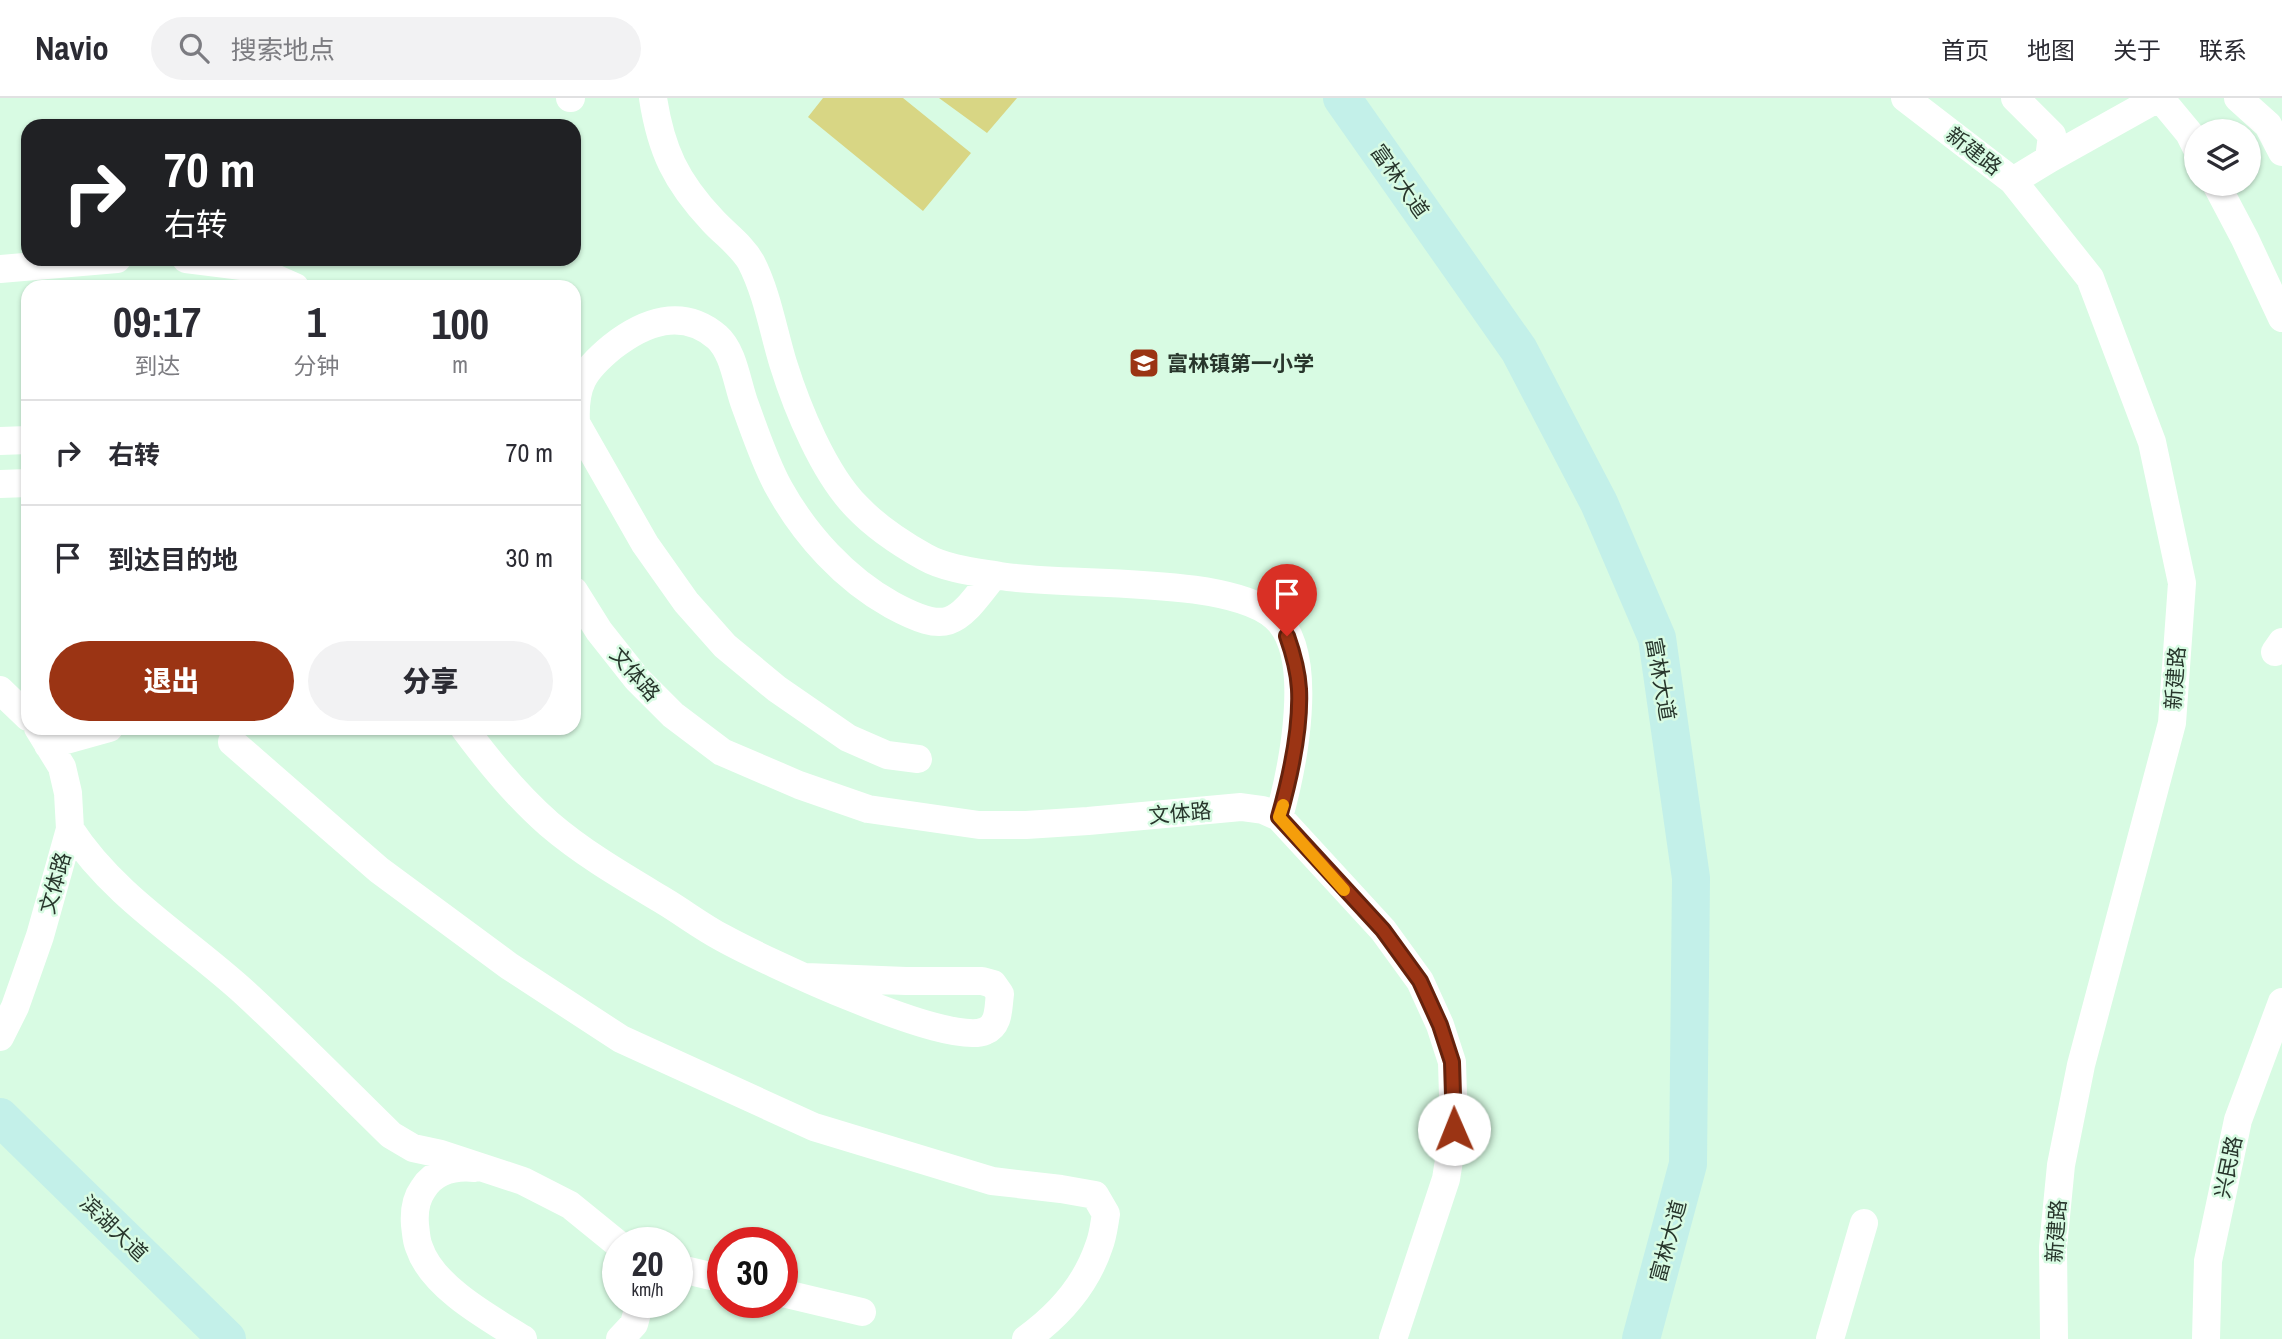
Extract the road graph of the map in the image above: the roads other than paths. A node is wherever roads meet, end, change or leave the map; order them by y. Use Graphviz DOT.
graph roads {
  1 [pos="653,98"];
  2 [pos="1342,98"];
  3 [pos="1905,98"];
  4 [pos="2015,98"];
  5 [pos="2238,98"];
  6 [pos="2161,99"];
  7 [pos="2184,127"];
  8 [pos="2282,152"];
  9 [pos="2049,159"];
  10 [pos="2013,181"];
  11 [pos="2222,196"];
  12 [pos="35,266"];
  13 [pos="242,266"];
  14 [pos="0,269"];
  15 [pos="279,280"];
  16 [pos="2282,318"];
  17 [pos="581,381"];
  18 [pos="581,433"];
  19 [pos="21,440"];
  20 [pos="0,441"];
  21 [pos="21,484"];
  22 [pos="0,485"];
  23 [pos="994,575"];
  24 [pos="581,603"];
  25 [pos="0,690"];
  26 [pos="21,710"];
  27 [pos="469,735"];
  28 [pos="43,736"];
  29 [pos="232,742"];
  30 [pos="918,759"];
  31 [pos="1279,817"];
  32 [pos="70,829"];
  33 [pos="806,977"];
  34 [pos="2282,1002"];
  35 [pos="0,1037"];
  36 [pos="0,1117"];
  37 [pos="485,1168"];
  38 [pos="1864,1223"];
  39 [pos="602,1231"];
  40 [pos="798,1297"];
  41 [pos="862,1312"];
  42 [pos="636,1318"];
  43 [pos="227,1339"];
  44 [pos="523,1339"];
  45 [pos="620,1339"];
  46 [pos="1026,1339"];
  47 [pos="1393,1339"];
  48 [pos="1641,1339"];
  49 [pos="1830,1339"];
  50 [pos="2054,1339"];
  51 [pos="2206,1339"];
  1 -- 23 [label="street"];
  2 -- 48 [label="main road, 富林大道"];
  3 -- 10 [label="street, 新建路"];
  4 -- 9 [label="street"];
  5 -- 8 [label="street"];
  6 -- 7 [label="street"];
  6 -- 9 [label="street"];
  9 -- 10 [label="street"];
  10 -- 50 [label="street, 新建路"];
  11 -- 16 [label="street"];
  12 -- 14 [label="street"];
  13 -- 15 [label="street"];
  17 -- 23 [label="street"];
  18 -- 30 [label="street"];
  19 -- 20 [label="street"];
  21 -- 22 [label="street"];
  23 -- 31 [label="street"];
  24 -- 31 [label="street, 文体路"];
  25 -- 26 [label="street"];
  27 -- 33 [label="street"];
  28 -- 32 [label="street, 文体路"];
  29 -- 46 [label="street"];
  31 -- 47 [label="street"];
  32 -- 35 [label="street, 文体路"];
  32 -- 37 [label="street"];
  33 -- 33 [label="street"];
  34 -- 51 [label="street, 兴民路"];
  36 -- 43 [label="main road, 滨湖大道"];
  37 -- 39 [label="street"];
  37 -- 44 [label="street"];
  38 -- 49 [label="street"];
  40 -- 41 [label="street"];
  42 -- 45 [label="street"];
}
